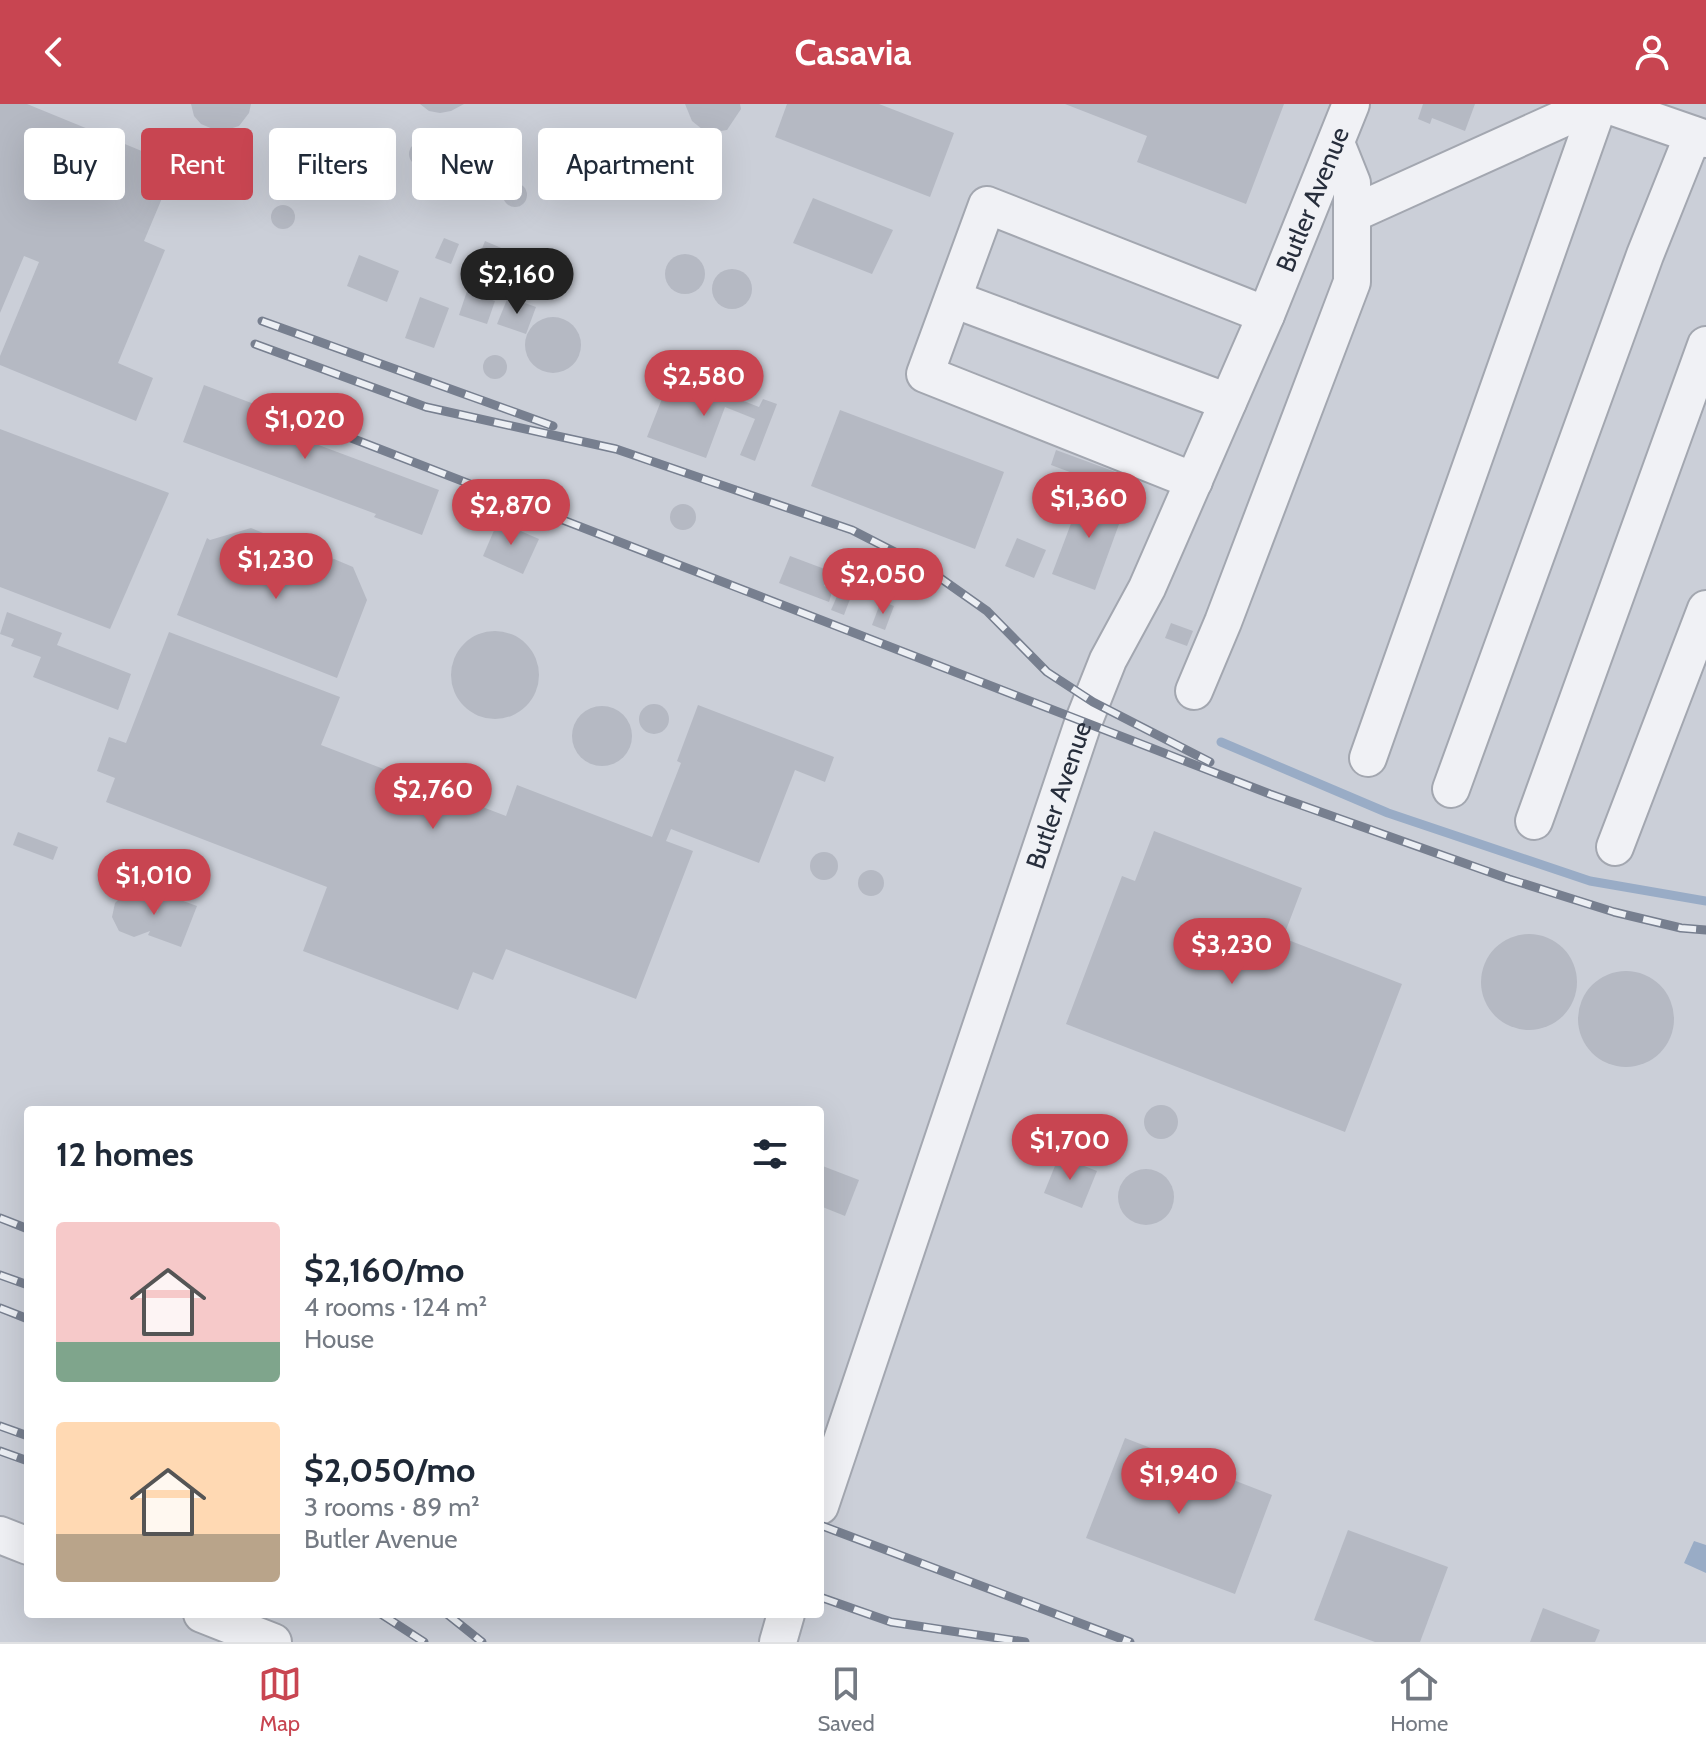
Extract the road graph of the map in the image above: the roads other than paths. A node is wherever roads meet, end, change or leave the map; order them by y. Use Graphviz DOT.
graph roads {
  1 [pos="1351,104"];
  2 [pos="1610,105"];
  3 [pos="1700,137"];
  4 [pos="1336,143"];
  5 [pos="1354,213"];
  6 [pos="953,299"];
  7 [pos="1266,315"];
  8 [pos="1706,345"];
  9 [pos="1228,402"];
  10 [pos="1194,481"];
  11 [pos="1706,609"];
  12 [pos="1194,691"];
  13 [pos="1368,758"];
  14 [pos="1451,789"];
  15 [pos="1534,821"];
  16 [pos="1615,847"];
  17 [pos="824,1494"];
  18 [pos="0,1535"];
  19 [pos="24,1544"];
  20 [pos="212,1618"];
  21 [pos="785,1618"];
  22 [pos="273,1642"];
  23 [pos="778,1642"];
  1 -- 4 [label="street, Butler Avenue"];
  2 -- 3 [label="street"];
  2 -- 5 [label="street"];
  2 -- 13 [label="street"];
  3 -- 14 [label="street"];
  4 -- 5 [label="street"];
  4 -- 7 [label="street, Butler Avenue"];
  5 -- 12 [label="street"];
  6 -- 7 [label="street"];
  6 -- 9 [label="street"];
  6 -- 10 [label="street"];
  7 -- 9 [label="street, Butler Avenue"];
  8 -- 15 [label="street"];
  9 -- 10 [label="street, Butler Avenue"];
  10 -- 17 [label="street, Butler Avenue"];
  11 -- 16 [label="street"];
  18 -- 19 [label="street"];
  20 -- 22 [label="street"];
  21 -- 23 [label="street"];
}
